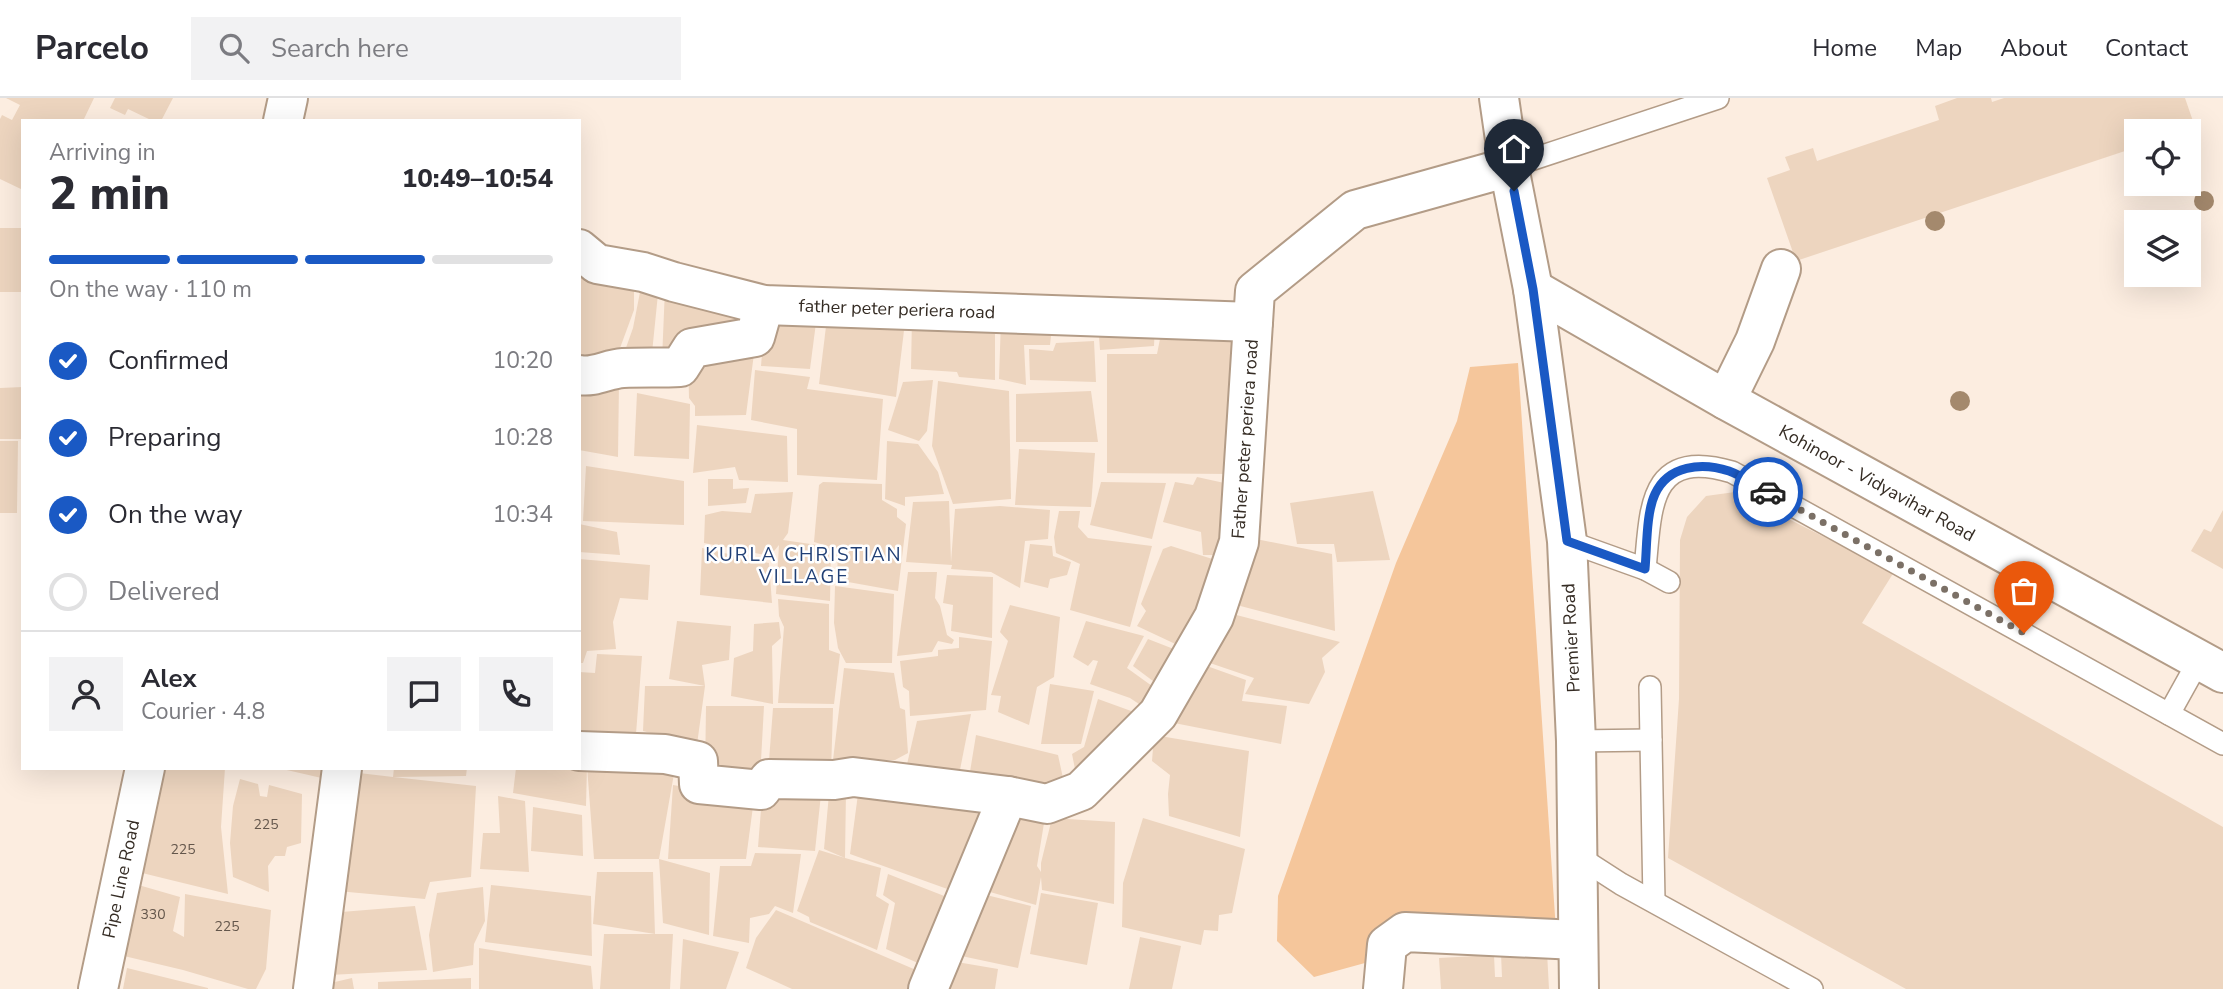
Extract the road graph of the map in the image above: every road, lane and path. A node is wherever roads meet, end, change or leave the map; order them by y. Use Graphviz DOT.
graph roads {
  1 [pos="288,98"];
  2 [pos="1499,98"];
  3 [pos="1718,98"];
  4 [pos="283,119"];
  5 [pos="1509,167"];
  6 [pos="581,251"];
  7 [pos="1781,269"];
  8 [pos="1533,289"];
  9 [pos="764,304"];
  10 [pos="1253,322"];
  11 [pos="581,375"];
  12 [pos="1727,400"];
  13 [pos="1567,541"];
  14 [pos="1645,569"];
  15 [pos="1669,582"];
  16 [pos="2211,667"];
  17 [pos="1650,687"];
  18 [pos="2169,714"];
  19 [pos="1651,740"];
  20 [pos="1576,741"];
  21 [pos="2223,744"];
  22 [pos="581,751"];
  23 [pos="145,770"];
  24 [pos="342,770"];
  25 [pos="1008,796"];
  26 [pos="1576,855"];
  27 [pos="1654,901"];
  28 [pos="1577,940"];
  29 [pos="98,989"];
  30 [pos="313,989"];
  31 [pos="928,989"];
  32 [pos="1383,989"];
  33 [pos="1579,989"];
  34 [pos="1811,989"];
  1 -- 4 [label="street"];
  2 -- 5 [label="street"];
  3 -- 5 [label="lane"];
  5 -- 8 [label="street"];
  5 -- 10 [label="street, Father peter periera road"];
  6 -- 9 [label="street, father peter periera road"];
  7 -- 12 [label="street"];
  8 -- 12 [label="street, Kohinoor - Vidyavihar Road"];
  8 -- 13 [label="street, Premier Road"];
  9 -- 10 [label="street, father peter periera road"];
  9 -- 11 [label="street"];
  10 -- 25 [label="street, Father peter periera road"];
  12 -- 16 [label="street, Kohinoor - Vidyavihar Road"];
  13 -- 14 [label="lane"];
  13 -- 20 [label="street, Premier Road"];
  14 -- 15 [label="lane"];
  14 -- 18 [label="lane"];
  16 -- 18 [label="lane"];
  17 -- 19 [label="lane"];
  18 -- 21 [label="lane"];
  19 -- 20 [label="lane"];
  19 -- 27 [label="lane"];
  20 -- 26 [label="street, Premier Road"];
  22 -- 25 [label="street"];
  23 -- 29 [label="street, Pipe Line Road"];
  24 -- 30 [label="street"];
  25 -- 31 [label="street"];
  26 -- 27 [label="lane"];
  26 -- 28 [label="street, Premier Road"];
  27 -- 34 [label="lane"];
  28 -- 32 [label="street"];
  28 -- 33 [label="street, Premier Road"];
}
